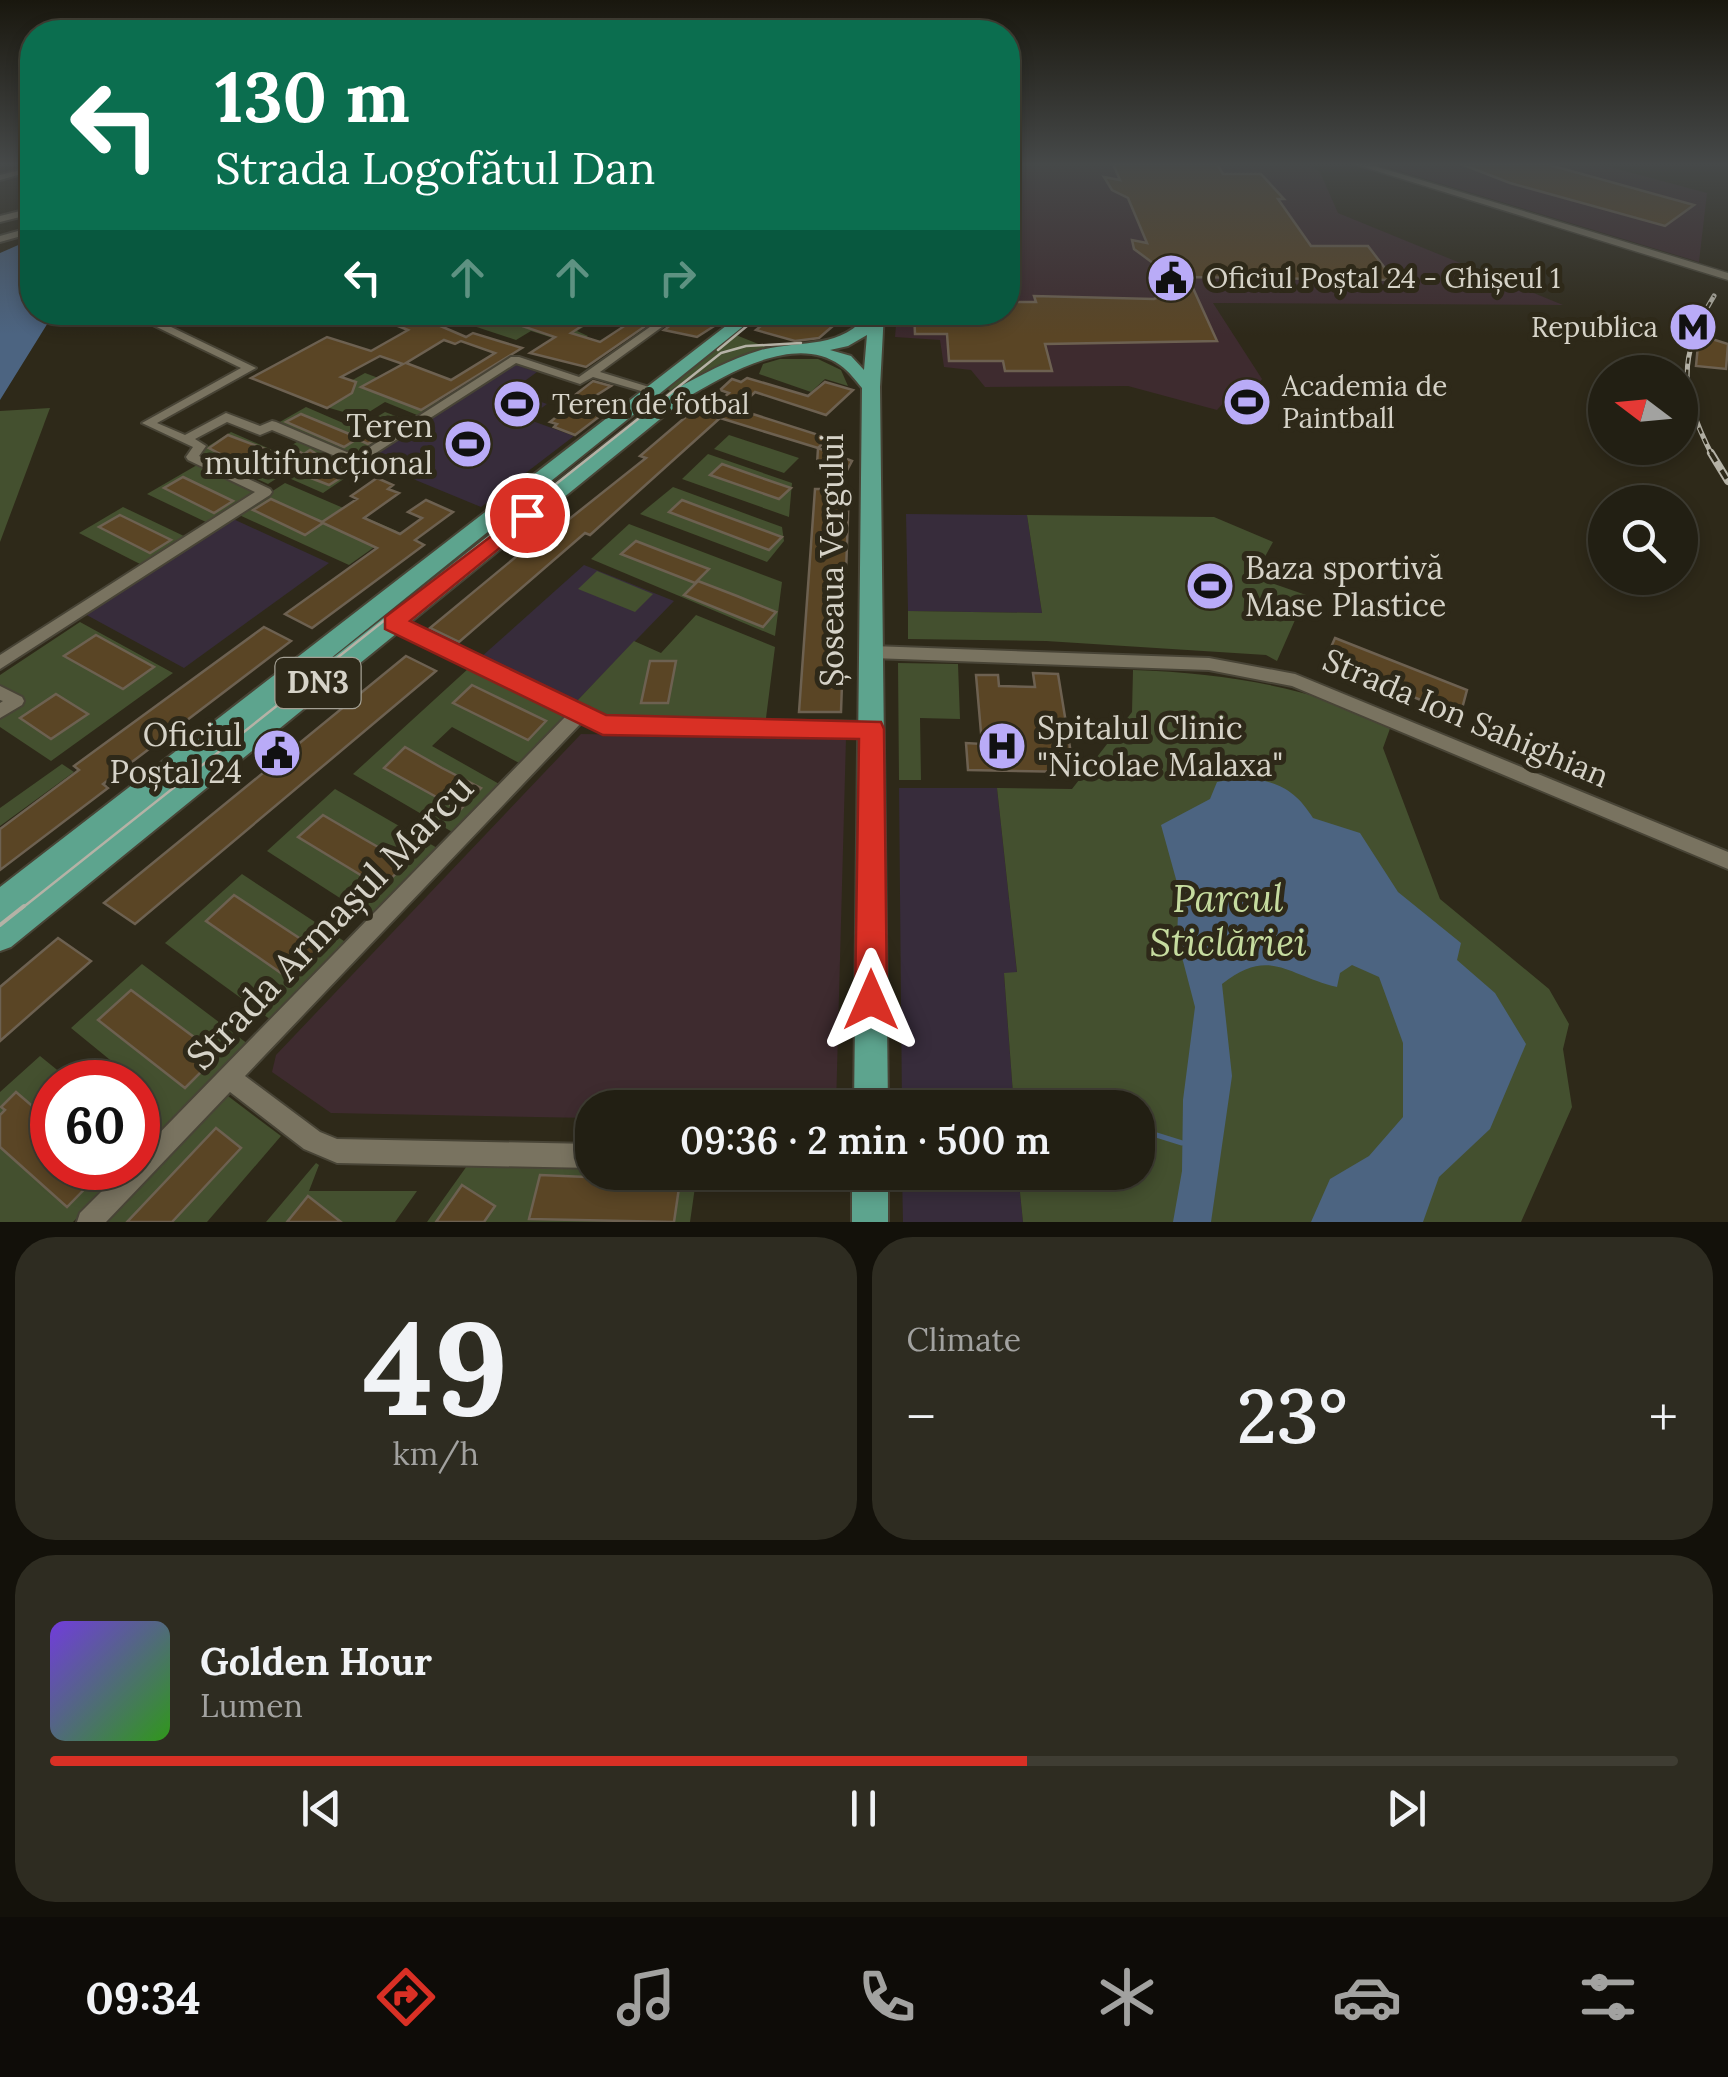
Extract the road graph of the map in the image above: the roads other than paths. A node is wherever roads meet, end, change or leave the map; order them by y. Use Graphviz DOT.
graph roads {
  1 [pos="1546,221"];
  2 [pos="1728,277"];
  3 [pos="159,325"];
  4 [pos="659,325"];
  5 [pos="738,325"];
  6 [pos="869,325"];
  7 [pos="876,325"];
  8 [pos="734,328"];
  9 [pos="790,350"];
  10 [pos="810,350"];
  11 [pos="592,373"];
  12 [pos="871,387"];
  13 [pos="657,400"];
  14 [pos="184,440"];
  15 [pos="393,623"];
  16 [pos="872,652"];
  17 [pos="0,663"];
  18 [pos="0,692"];
  19 [pos="0,712"];
  20 [pos="579,714"];
  21 [pos="872,729"];
  22 [pos="1728,860"];
  23 [pos="0,905"];
  24 [pos="0,937"];
  25 [pos="229,1077"];
  26 [pos="870,1090"];
  27 [pos="575,1156"];
  28 [pos="870,1190"];
  29 [pos="89,1222"];
  30 [pos="870,1222"];
  1 -- 2 [label="street"];
  3 -- 14 [label="street"];
  4 -- 11 [label="street"];
  5 -- 8 [label="main road, DN3"];
  6 -- 10 [label="main road, DN3"];
  7 -- 12 [label="main road, Șoseaua Vergului"];
  8 -- 9 [label="main road"];
  8 -- 13 [label="main road, DN3"];
  9 -- 10 [label="main road, DN3"];
  9 -- 13 [label="main road, DN3"];
  10 -- 12 [label="main road"];
  11 -- 13 [label="street"];
  11 -- 14 [label="street"];
  12 -- 16 [label="main road, Șoseaua Vergului"];
  13 -- 15 [label="main road, DN3"];
  13 -- 23 [label="main road, DN3"];
  14 -- 17 [label="street"];
  15 -- 20 [label="street"];
  15 -- 24 [label="main road, DN3"];
  16 -- 21 [label="main road, Șoseaua Vergului"];
  16 -- 22 [label="street, Strada Ion Sahighian"];
  18 -- 19 [label="street"];
  20 -- 21 [label="street"];
  20 -- 25 [label="street, Strada Armașul Marcu"];
  21 -- 26 [label="main road, Șoseaua Vergului"];
  25 -- 27 [label="street"];
  25 -- 29 [label="street, Strada Armașul Marcu"];
  28 -- 30 [label="main road"];
}
